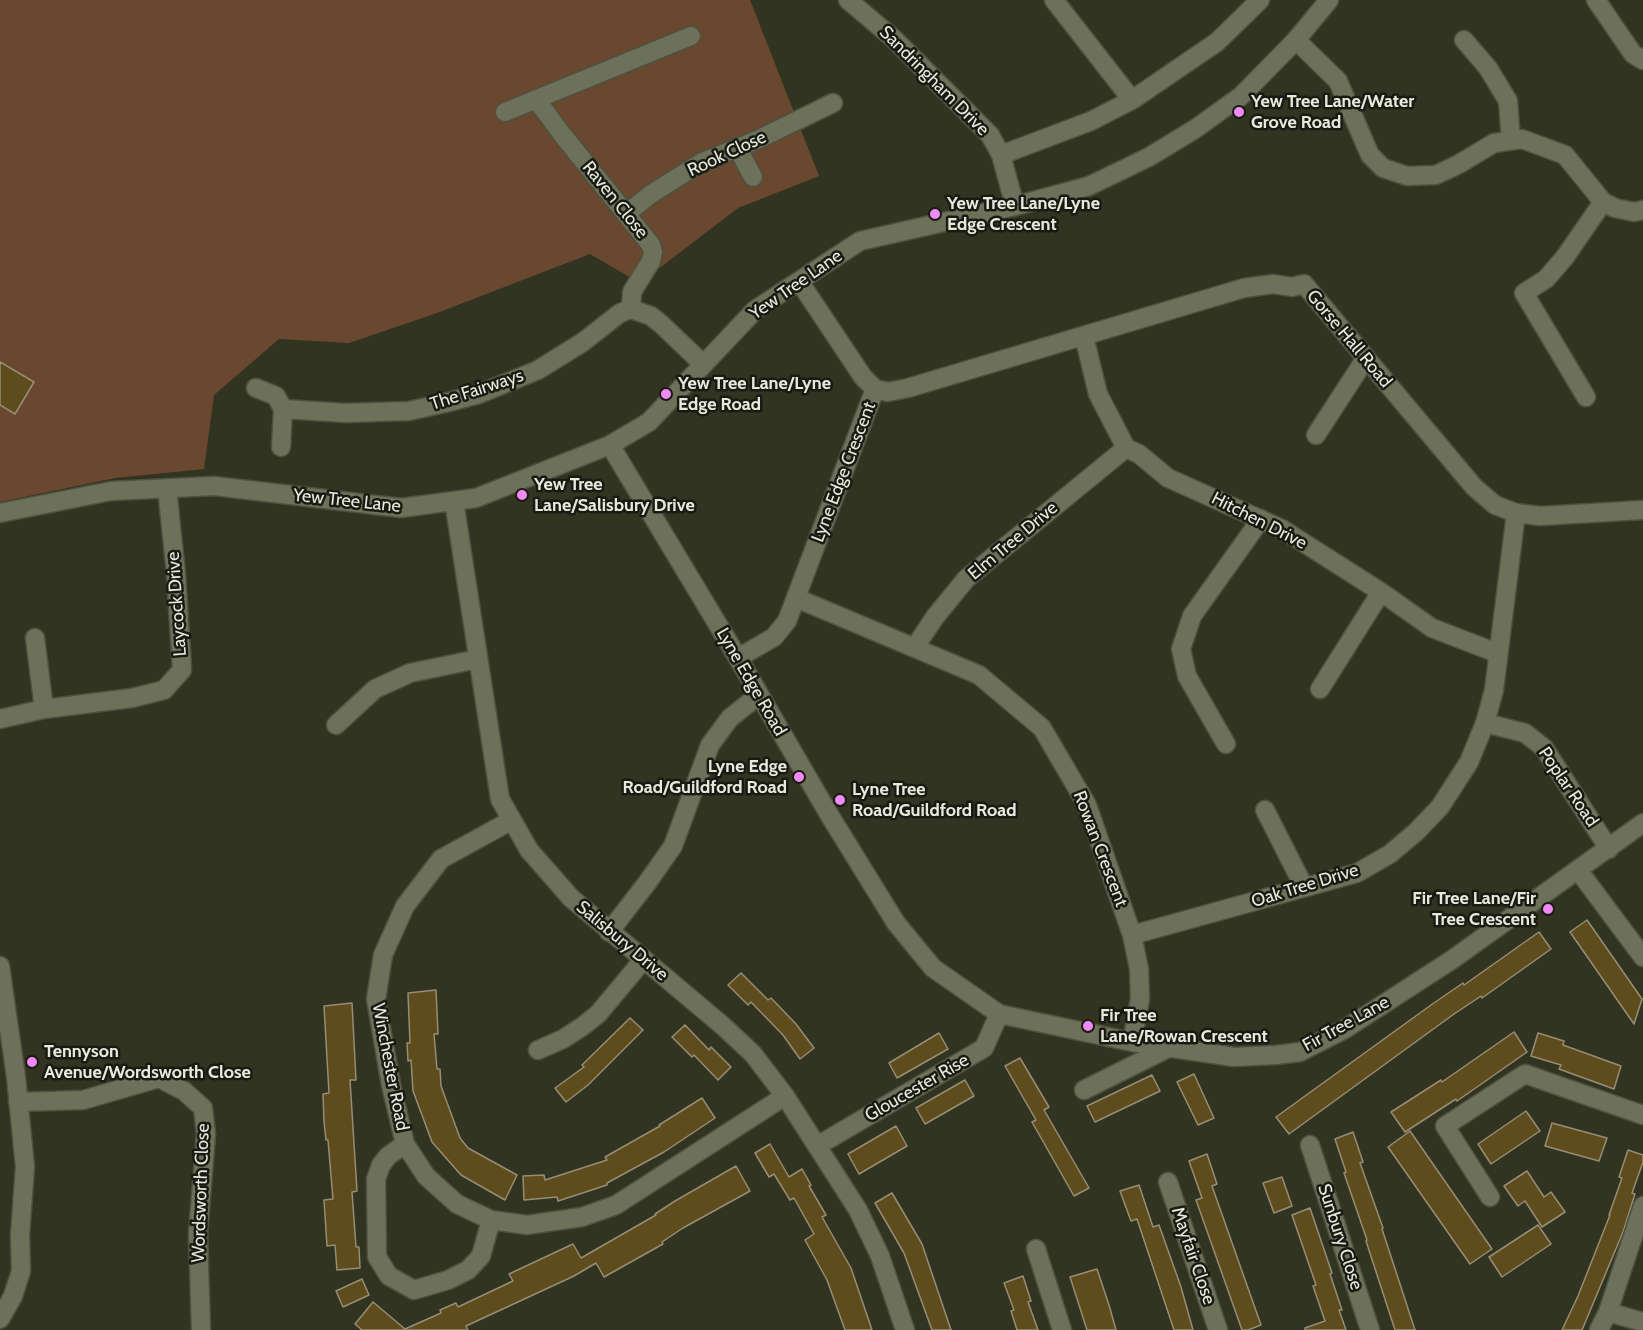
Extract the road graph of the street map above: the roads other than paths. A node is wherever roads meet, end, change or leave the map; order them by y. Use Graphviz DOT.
graph roads {
  1 [pos="848,0"];
  2 [pos="1054,0"];
  3 [pos="1260,0"];
  4 [pos="1596,0"];
  5 [pos="1320,3"];
  6 [pos="1239,7"];
  7 [pos="691,36"];
  8 [pos="1296,40"];
  9 [pos="1464,40"];
  10 [pos="1643,60"];
  11 [pos="536,99"];
  12 [pos="1132,100"];
  13 [pos="833,103"];
  14 [pos="505,112"];
  15 [pos="1511,140"];
  16 [pos="737,147"];
  17 [pos="1001,155"];
  18 [pos="753,177"];
  19 [pos="1603,202"];
  20 [pos="1015,206"];
  21 [pos="1643,210"];
  22 [pos="626,214"];
  23 [pos="799,281"];
  24 [pos="631,309"];
  25 [pos="1084,336"];
  26 [pos="1366,358"];
  27 [pos="703,364"];
  28 [pos="256,388"];
  29 [pos="875,389"];
  30 [pos="1586,397"];
  31 [pos="283,409"];
  32 [pos="1316,435"];
  33 [pos="610,445"];
  34 [pos="281,447"];
  35 [pos="1125,448"];
  36 [pos="167,488"];
  37 [pos="454,501"];
  38 [pos="1643,510"];
  39 [pos="0,513"];
  40 [pos="1516,513"];
  41 [pos="1261,519"];
  42 [pos="1381,592"];
  43 [pos="796,598"];
  44 [pos="35,638"];
  45 [pos="915,648"];
  46 [pos="1497,654"];
  47 [pos="738,658"];
  48 [pos="478,659"];
  49 [pos="1320,689"];
  50 [pos="759,695"];
  51 [pos="44,709"];
  52 [pos="0,719"];
  53 [pos="1485,723"];
  54 [pos="336,725"];
  55 [pos="1226,744"];
  56 [pos="1265,810"];
  57 [pos="512,820"];
  58 [pos="1643,823"];
  59 [pos="1609,849"];
  60 [pos="1578,870"];
  61 [pos="1304,887"];
  62 [pos="609,932"];
  63 [pos="1132,935"];
  64 [pos="1643,957"];
  65 [pos="644,959"];
  66 [pos="0,966"];
  67 [pos="999,1014"];
  68 [pos="1132,1042"];
  69 [pos="1168,1048"];
  70 [pos="537,1050"];
  71 [pos="1083,1090"];
  72 [pos="785,1096"];
  73 [pos="18,1102"];
  74 [pos="1643,1115"];
  75 [pos="405,1144"];
  76 [pos="1310,1145"];
  77 [pos="817,1146"];
  78 [pos="1168,1182"];
  79 [pos="1490,1197"];
  80 [pos="1643,1206"];
  81 [pos="491,1220"];
  82 [pos="1036,1249"];
  83 [pos="1608,1312"];
  84 [pos="0,1319"];
  85 [pos="1643,1322"];
  86 [pos="14,1330"];
  87 [pos="201,1330"];
  88 [pos="905,1330"];
  89 [pos="1062,1330"];
  90 [pos="1218,1330"];
  91 [pos="1370,1330"];
  92 [pos="1599,1330"];
  1 -- 17 [label="street, Sandringham Drive"];
  2 -- 12 [label="street"];
  3 -- 6 [label="street"];
  4 -- 10 [label="street"];
  5 -- 8 [label="street, Yew Tree Lane"];
  6 -- 12 [label="street"];
  7 -- 11 [label="street"];
  8 -- 15 [label="street"];
  8 -- 20 [label="street, Yew Tree Lane"];
  9 -- 15 [label="street"];
  11 -- 14 [label="street"];
  11 -- 22 [label="street, Raven Close"];
  12 -- 17 [label="street"];
  13 -- 16 [label="street, Rook Close"];
  15 -- 19 [label="street"];
  16 -- 18 [label="street"];
  16 -- 22 [label="street, Rook Close"];
  17 -- 20 [label="street, Sandringham Drive"];
  19 -- 21 [label="street"];
  19 -- 30 [label="street"];
  20 -- 23 [label="street, Yew Tree Lane"];
  22 -- 24 [label="street, Raven Close"];
  23 -- 27 [label="street, Yew Tree Lane"];
  23 -- 29 [label="street, Lyne Edge Crescent"];
  24 -- 27 [label="street"];
  24 -- 31 [label="street, The Fairways"];
  25 -- 26 [label="street, Gorse Hall Road"];
  25 -- 29 [label="street, Gorse Hall Road"];
  25 -- 35 [label="street"];
  26 -- 32 [label="street"];
  26 -- 40 [label="street, Gorse Hall Road"];
  27 -- 33 [label="street, Yew Tree Lane"];
  28 -- 31 [label="street"];
  29 -- 43 [label="street, Lyne Edge Crescent"];
  31 -- 34 [label="street"];
  33 -- 37 [label="street, Yew Tree Lane"];
  33 -- 47 [label="street, Lyne Edge Road"];
  35 -- 41 [label="street, Hitchen Drive"];
  35 -- 45 [label="street, Elm Tree Drive"];
  36 -- 37 [label="street, Yew Tree Lane"];
  36 -- 39 [label="street, Yew Tree Lane"];
  36 -- 51 [label="street, Laycock Drive"];
  37 -- 48 [label="street, Salisbury Drive"];
  38 -- 40 [label="street, Gorse Hall Road"];
  40 -- 46 [label="street, Oak Tree Drive"];
  41 -- 42 [label="street, Hitchen Drive"];
  41 -- 55 [label="street"];
  42 -- 46 [label="street, Hitchen Drive"];
  42 -- 49 [label="street"];
  43 -- 45 [label="street, Rowan Crescent"];
  43 -- 47 [label="street, Lyne Edge Crescent"];
  44 -- 51 [label="street"];
  45 -- 63 [label="street, Rowan Crescent"];
  46 -- 53 [label="street, Oak Tree Drive"];
  47 -- 50 [label="street, Lyne Edge Road"];
  48 -- 54 [label="street"];
  48 -- 57 [label="street, Salisbury Drive"];
  50 -- 62 [label="street"];
  50 -- 67 [label="street, Lyne Edge Road"];
  51 -- 52 [label="street, Laycock Drive"];
  53 -- 59 [label="street, Poplar Road"];
  53 -- 61 [label="street, Oak Tree Drive"];
  56 -- 61 [label="street"];
  57 -- 62 [label="street, Salisbury Drive"];
  57 -- 75 [label="street, Winchester Road"];
  58 -- 59 [label="street, Fir Tree Lane"];
  59 -- 60 [label="street, Fir Tree Lane"];
  60 -- 64 [label="street"];
  60 -- 69 [label="street, Fir Tree Lane"];
  61 -- 63 [label="street, Oak Tree Drive"];
  62 -- 65 [label="street, Salisbury Drive"];
  63 -- 68 [label="street, Rowan Crescent"];
  65 -- 70 [label="street"];
  65 -- 72 [label="street, Salisbury Drive"];
  66 -- 73 [label="street"];
  67 -- 68 [label="street, Fir Tree Lane"];
  67 -- 77 [label="street, Gloucester Rise"];
  68 -- 69 [label="street, Fir Tree Lane"];
  69 -- 71 [label="street"];
  72 -- 77 [label="street, Salisbury Drive"];
  72 -- 81 [label="street, Winchester Road"];
  73 -- 84 [label="street"];
  73 -- 87 [label="street, Wordsworth Close"];
  74 -- 79 [label="street"];
  75 -- 81 [label="street, Winchester Road"];
  75 -- 81 [label="street"];
  76 -- 91 [label="street, Sunbury Close"];
  77 -- 88 [label="street, Salisbury Drive"];
  78 -- 90 [label="street, Mayfair Close"];
  80 -- 83 [label="street"];
  82 -- 89 [label="street"];
  83 -- 85 [label="street"];
  83 -- 92 [label="street"];
  84 -- 86 [label="street"];
}
